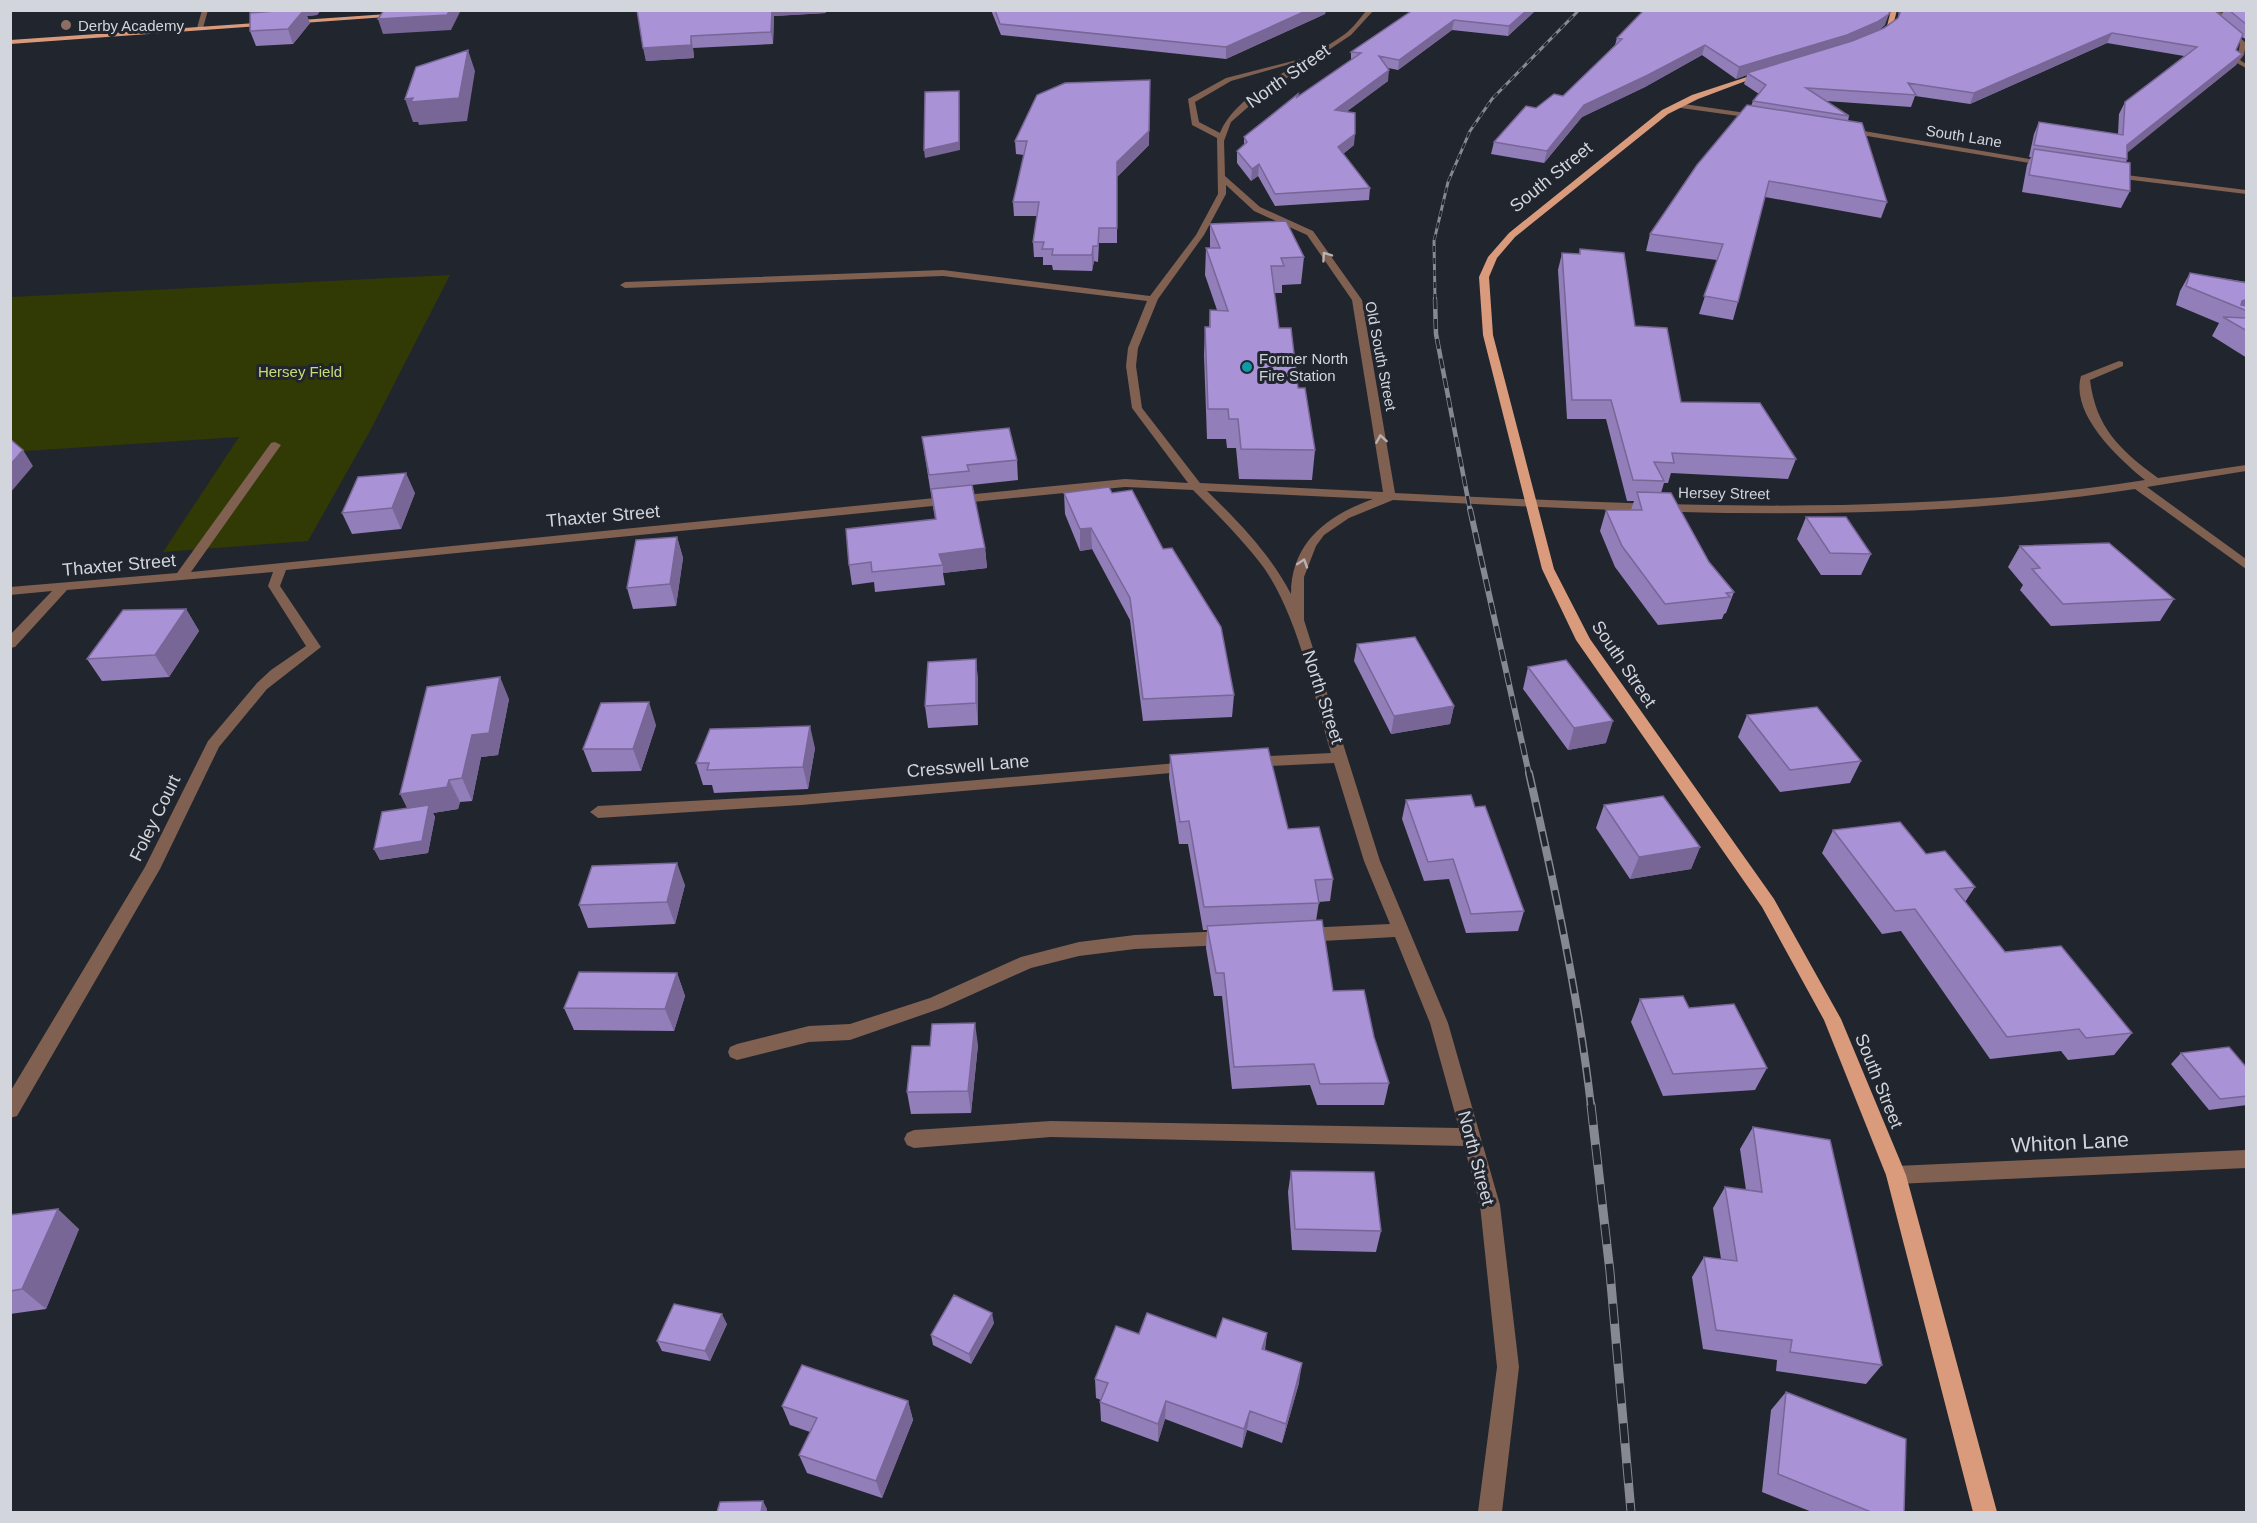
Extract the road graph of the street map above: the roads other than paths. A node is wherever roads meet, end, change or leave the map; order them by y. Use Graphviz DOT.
graph roads {
  1 [pos="205,10"];
  2 [pos="1371,10"];
  3 [pos="2204,11"];
  4 [pos="404,14"];
  5 [pos="1890,14"];
  6 [pos="2247,17"];
  7 [pos="200,28"];
  8 [pos="1870,39"];
  9 [pos="10,42"];
  10 [pos="1314,56"];
  11 [pos="2247,66"];
  12 [pos="1783,68"];
  13 [pos="1677,105"];
  14 [pos="1775,119"];
  15 [pos="1841,129"];
  16 [pos="1222,137"];
  17 [pos="2058,166"];
  18 [pos="2102,173"];
  19 [pos="1221,176"];
  20 [pos="2247,192"];
  21 [pos="1310,232"];
  22 [pos="1288,233"];
  23 [pos="1211,235"];
  24 [pos="1200,236"];
  25 [pos="625,285"];
  26 [pos="1153,299"];
  27 [pos="2119,364"];
  28 [pos="275,446"];
  29 [pos="2247,468"];
  30 [pos="2155,482"];
  31 [pos="2137,485"];
  32 [pos="1198,488"];
  33 [pos="1390,497"];
  34 [pos="1531,503"];
  35 [pos="2247,565"];
  36 [pos="281,567"];
  37 [pos="181,578"];
  38 [pos="62,588"];
  39 [pos="10,591"];
  40 [pos="1298,621"];
  41 [pos="10,644"];
  42 [pos="1342,758"];
  43 [pos="1234,764"];
  44 [pos="1200,766"];
  45 [pos="598,812"];
  46 [pos="1401,930"];
  47 [pos="1285,936"];
  48 [pos="1239,938"];
  49 [pos="737,1052"];
  50 [pos="10,1110"];
  51 [pos="1471,1137"];
  52 [pos="914,1139"];
  53 [pos="2247,1159"];
  54 [pos="1896,1175"];
  55 [pos="1490,1512"];
  56 [pos="1985,1512"];
  1 -- 7 [label="street"];
  2 -- 10 [label="street, North Street"];
  3 -- 6 [label="street"];
  3 -- 11 [label="street"];
  4 -- 7 [label="main road"];
  5 -- 8 [label="main road"];
  7 -- 9 [label="main road"];
  10 -- 16 [label="street, North Street"];
  10 -- 16 [label="street"];
  12 -- 13 [label="main road, South Street"];
  13 -- 14 [label="street"];
  13 -- 34 [label="main road, South Street"];
  15 -- 17 [label="street, South Lane"];
  16 -- 19 [label="street, North Street"];
  18 -- 20 [label="street"];
  19 -- 21 [label="street"];
  19 -- 24 [label="street, North Street"];
  21 -- 22 [label="street"];
  33 -- 21 [label="street, Old South Street, one-way"];
  23 -- 24 [label="street"];
  24 -- 26 [label="street, North Street"];
  25 -- 26 [label="street"];
  26 -- 32 [label="street, North Street"];
  27 -- 30 [label="street"];
  28 -- 37 [label="street"];
  29 -- 30 [label="street, Hersey Street"];
  30 -- 31 [label="street, Hersey Street"];
  31 -- 34 [label="street, Hersey Street"];
  31 -- 35 [label="street"];
  32 -- 33 [label="street, Hersey Street"];
  32 -- 36 [label="street, Thaxter Street"];
  32 -- 40 [label="street, North Street"];
  33 -- 34 [label="street, Hersey Street"];
  40 -- 33 [label="street, one-way"];
  34 -- 54 [label="main road, South Street"];
  36 -- 37 [label="street, Thaxter Street"];
  36 -- 50 [label="street, Foley Court"];
  37 -- 38 [label="street, Thaxter Street"];
  38 -- 39 [label="street, Thaxter Street"];
  38 -- 41 [label="street"];
  40 -- 42 [label="street, North Street"];
  42 -- 43 [label="street"];
  42 -- 46 [label="street, North Street"];
  44 -- 45 [label="street, Cresswell Lane"];
  46 -- 47 [label="street"];
  46 -- 51 [label="street, North Street"];
  48 -- 49 [label="street"];
  51 -- 52 [label="street"];
  51 -- 55 [label="street, North Street"];
  53 -- 54 [label="street, Whiton Lane"];
  54 -- 56 [label="main road, South Street"];
}
